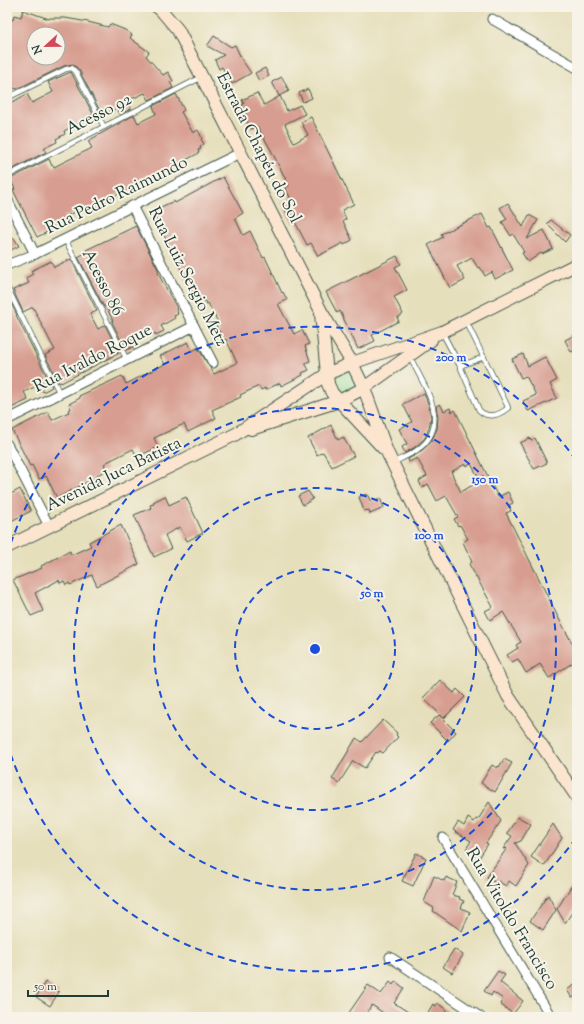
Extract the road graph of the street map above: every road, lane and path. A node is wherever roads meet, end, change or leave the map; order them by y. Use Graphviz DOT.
graph roads {
  1 [pos="157,7"];
  2 [pos="492,19"];
  3 [pos="577,68"];
  4 [pos="203,77"];
  5 [pos="7,98"];
  6 [pos="104,127"];
  7 [pos="240,152"];
  8 [pos="7,176"];
  9 [pos="7,199"];
  10 [pos="132,206"];
  11 [pos="65,239"];
  12 [pos="34,254"];
  13 [pos="577,264"];
  14 [pos="7,265"];
  15 [pos="7,287"];
  16 [pos="321,311"];
  17 [pos="466,320"];
  18 [pos="194,326"];
  19 [pos="442,332"];
  20 [pos="409,356"];
  21 [pos="484,357"];
  22 [pos="127,360"];
  23 [pos="213,363"];
  24 [pos="352,363"];
  25 [pos="460,366"];
  26 [pos="327,374"];
  27 [pos="364,388"];
  28 [pos="60,394"];
  29 [pos="339,401"];
  30 [pos="7,420"];
  31 [pos="236,434"];
  32 [pos="7,444"];
  33 [pos="387,452"];
  34 [pos="392,463"];
  35 [pos="48,526"];
  36 [pos="7,547"];
  37 [pos="577,798"];
  38 [pos="444,838"];
  39 [pos="390,957"];
  40 [pos="480,1017"];
  41 [pos="551,1017"];
  1 -- 4 [label="main road, Estrada Chapéu do Sol"];
  2 -- 3 [label="street"];
  4 -- 6 [label="lane, Acesso 92"];
  4 -- 7 [label="main road, Estrada Chapéu do Sol"];
  5 -- 6 [label="lane"];
  6 -- 8 [label="lane, Acesso 92"];
  7 -- 10 [label="street, Rua Pedro Raimundo"];
  7 -- 16 [label="main road, Estrada Chapéu do Sol"];
  9 -- 12 [label="street"];
  10 -- 11 [label="street, Rua Pedro Raimundo"];
  10 -- 18 [label="street, Rua Luiz Sergio Metz"];
  11 -- 12 [label="street, Rua Pedro Raimundo"];
  11 -- 22 [label="lane, Acesso 86"];
  12 -- 14 [label="street, Rua Pedro Raimundo"];
  13 -- 17 [label="main road, Avenida Juca Batista"];
  15 -- 28 [label="lane"];
  16 -- 24 [label="main road, Estrada Chapéu do Sol"];
  16 -- 26 [label="main road, Estrada Chapéu do Sol"];
  17 -- 19 [label="main road, Avenida Juca Batista"];
  17 -- 21 [label="lane"];
  18 -- 22 [label="street, Rua Ivaldo Roque"];
  18 -- 23 [label="street, Rua Luiz Sergio Metz"];
  19 -- 20 [label="main road, Avenida Juca Batista"];
  19 -- 24 [label="main road, Avenida Juca Batista"];
  19 -- 25 [label="lane"];
  20 -- 27 [label="main road, Avenida Juca Batista"];
  20 -- 34 [label="lane"];
  21 -- 25 [label="lane"];
  21 -- 25 [label="lane"];
  22 -- 28 [label="street, Rua Ivaldo Roque"];
  24 -- 26 [label="main road, Avenida Juca Batista"];
  24 -- 27 [label="main road, Estrada Chapéu do Sol"];
  26 -- 29 [label="main road, Estrada Chapéu do Sol"];
  26 -- 31 [label="main road, Avenida Juca Batista"];
  27 -- 29 [label="main road, Avenida Juca Batista"];
  27 -- 33 [label="main road, Estrada Chapéu do Sol"];
  28 -- 30 [label="street, Rua Ivaldo Roque"];
  29 -- 31 [label="main road, Avenida Juca Batista"];
  29 -- 33 [label="main road, Estrada Chapéu do Sol"];
  31 -- 35 [label="main road, Avenida Juca Batista"];
  32 -- 35 [label="street"];
  33 -- 34 [label="main road"];
  34 -- 37 [label="main road"];
  35 -- 36 [label="main road, Avenida Juca Batista"];
  38 -- 41 [label="street, Rua Vitoldo Francisco"];
  39 -- 40 [label="street"];
}
